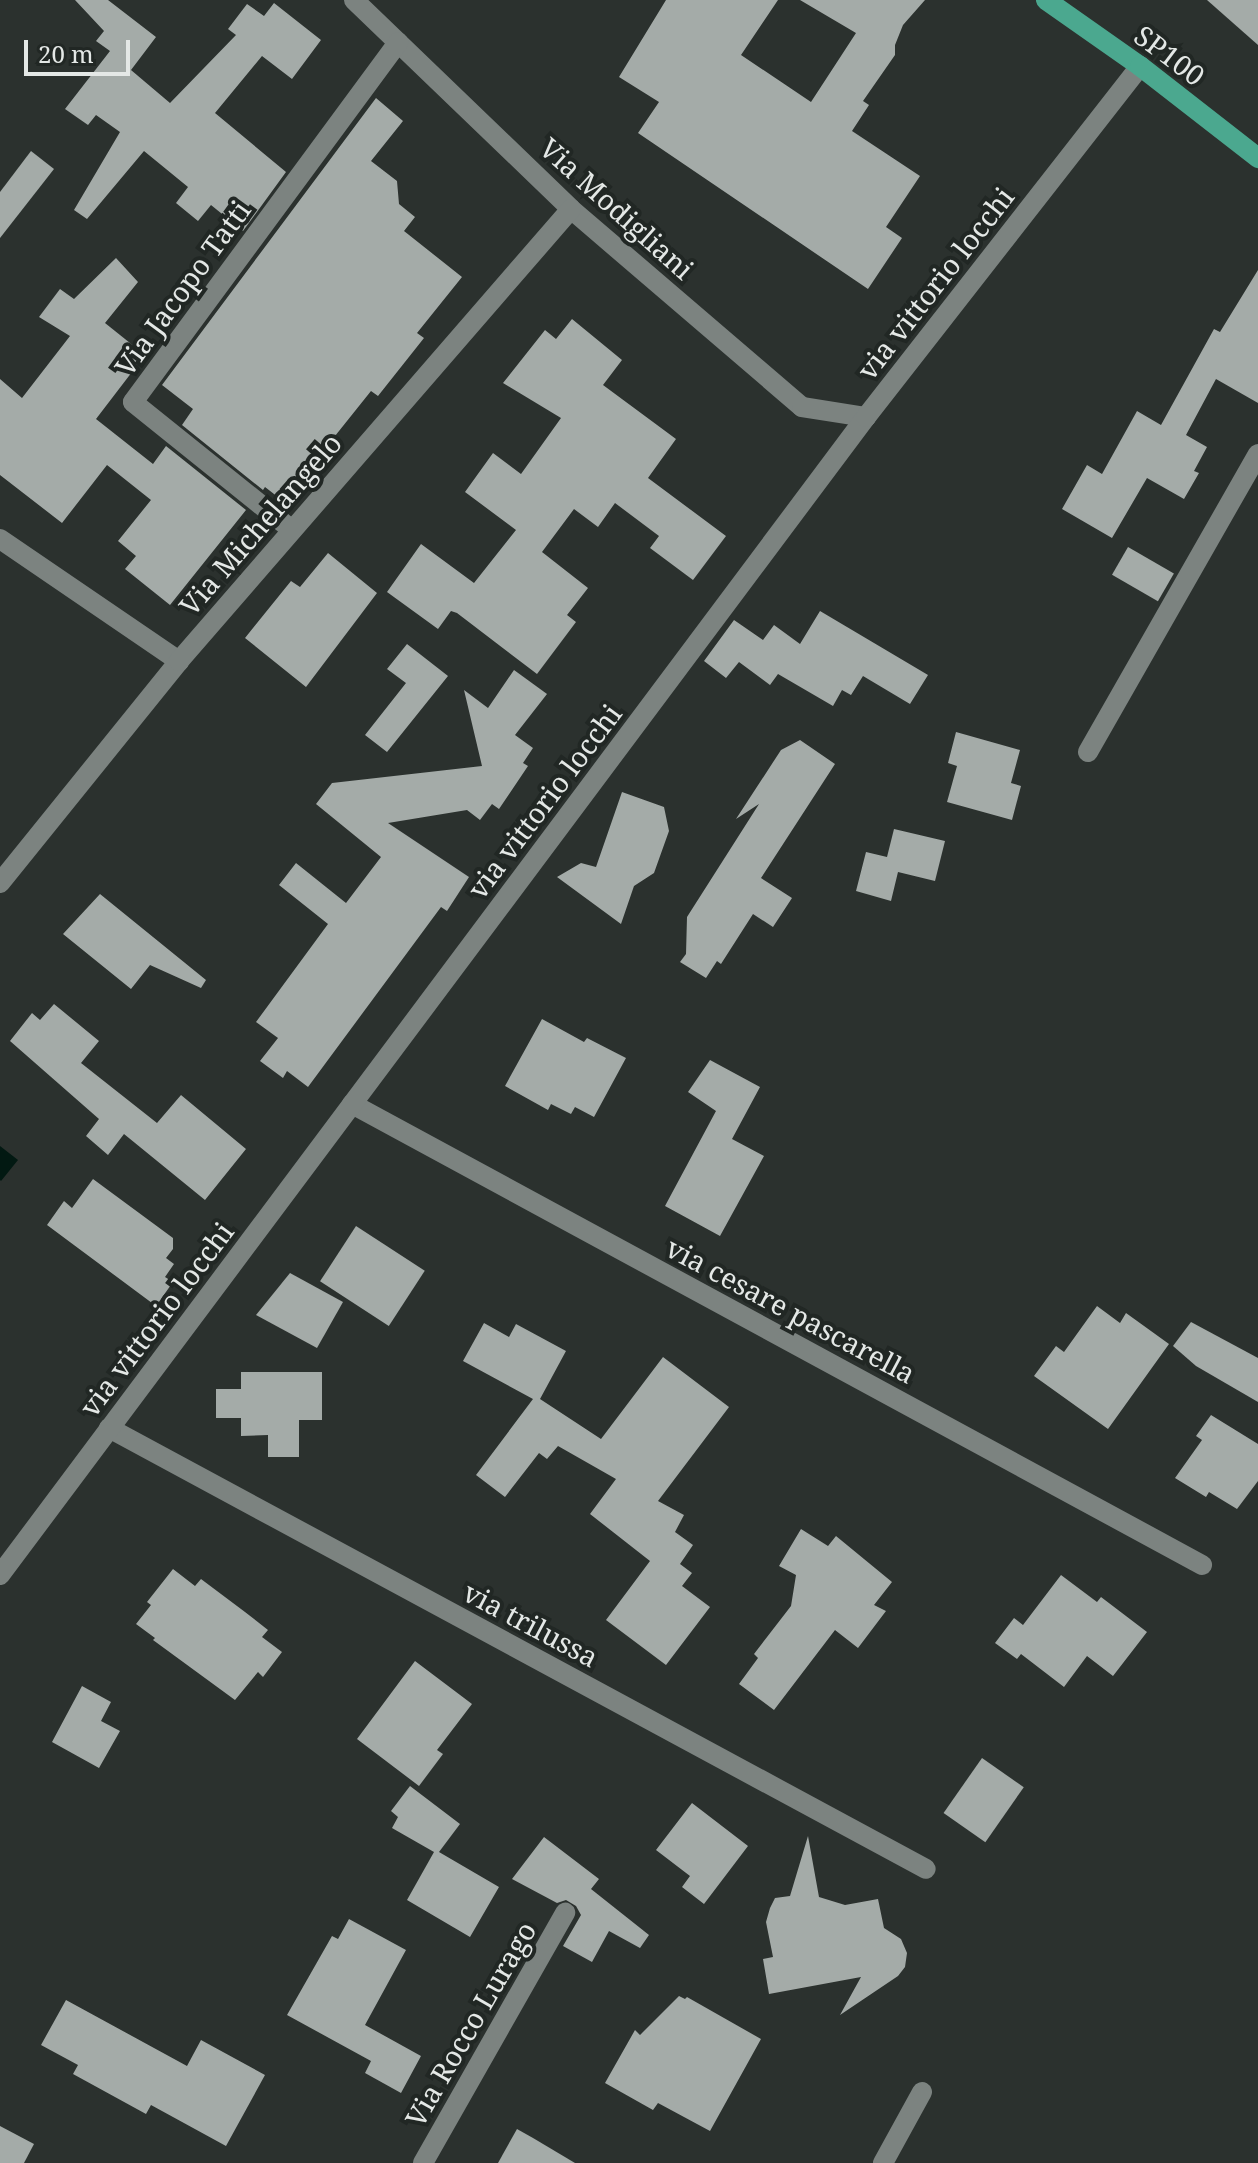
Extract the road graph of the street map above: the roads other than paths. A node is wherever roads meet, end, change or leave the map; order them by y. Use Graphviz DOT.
graph roads {
  1 [pos="354,0"];
  2 [pos="1046,0"];
  3 [pos="398,42"];
  4 [pos="1140,66"];
  5 [pos="1258,158"];
  6 [pos="571,209"];
  7 [pos="866,417"];
  8 [pos="1258,454"];
  9 [pos="292,530"];
  10 [pos="0,539"];
  11 [pos="179,661"];
  12 [pos="1088,752"];
  13 [pos="0,883"];
  14 [pos="352,1104"];
  15 [pos="109,1428"];
  16 [pos="1202,1565"];
  17 [pos="0,1575"];
  18 [pos="926,1869"];
  19 [pos="565,1913"];
  20 [pos="922,2092"];
  21 [pos="423,2163"];
  22 [pos="883,2163"];
  1 -- 3 [label="street, Via Modigliani"];
  2 -- 4 [label="main road, SP100 / SP100"];
  3 -- 6 [label="street, Via Modigliani"];
  3 -- 9 [label="street, Via Jacopo Tatti"];
  4 -- 5 [label="main road, SP100 / SP100"];
  4 -- 7 [label="street, via vittorio locchi"];
  6 -- 7 [label="street, Via Modigliani"];
  6 -- 9 [label="street, Via Michelangelo"];
  7 -- 14 [label="street, via vittorio locchi"];
  8 -- 12 [label="street"];
  9 -- 11 [label="street, Via Michelangelo"];
  10 -- 11 [label="street"];
  11 -- 13 [label="street, Via Michelangelo"];
  14 -- 15 [label="street, via vittorio locchi"];
  14 -- 16 [label="street, via cesare pascarella"];
  15 -- 17 [label="street, via vittorio locchi"];
  15 -- 18 [label="street, via trilussa"];
  19 -- 21 [label="street, Via Rocco Lurago"];
  20 -- 22 [label="street"];
}
